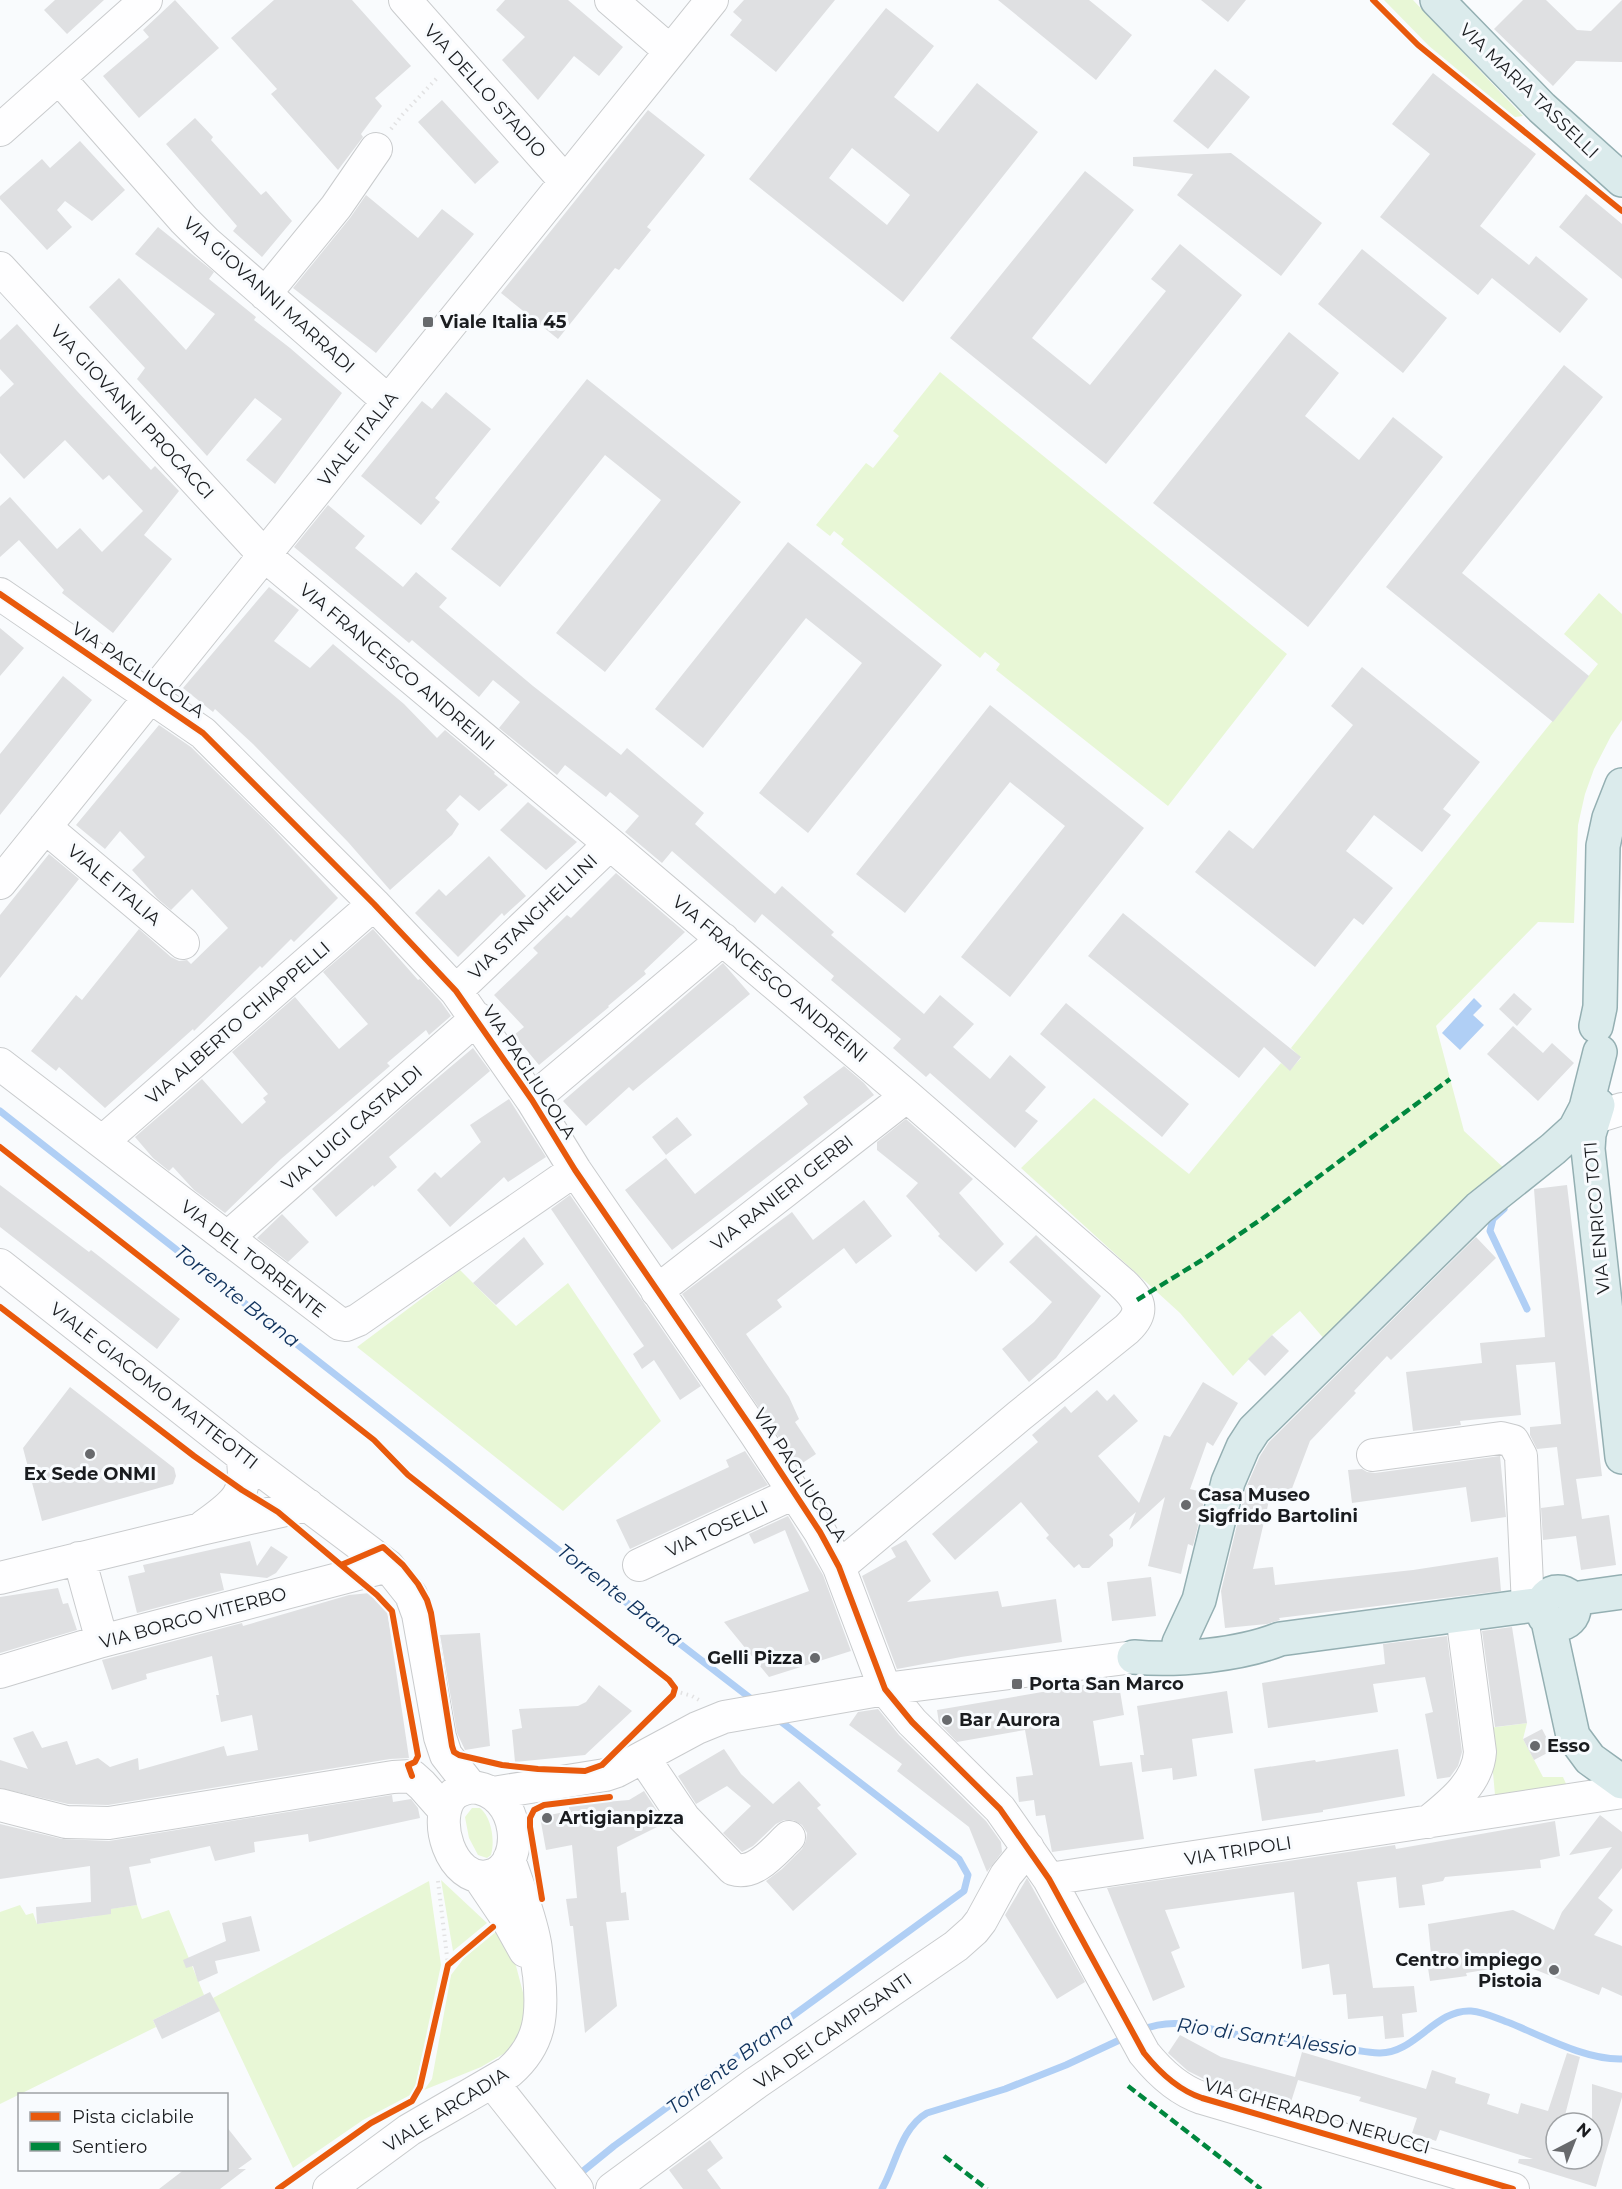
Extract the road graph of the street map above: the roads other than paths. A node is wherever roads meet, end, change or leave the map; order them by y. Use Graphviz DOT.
graph roads {
  1 [pos="147,0"];
  2 [pos="405,0"];
  3 [pos="610,0"];
  4 [pos="712,0"];
  5 [pos="1437,0"];
  6 [pos="670,51"];
  7 [pos="59,78"];
  8 [pos="0,130"];
  9 [pos="376,149"];
  10 [pos="1622,180"];
  11 [pos="565,181"];
  12 [pos="5,285"];
  13 [pos="265,294"];
  14 [pos="388,401"];
  15 [pos="264,555"];
  16 [pos="0,594"];
  17 [pos="150,696"];
  18 [pos="1622,785"];
  19 [pos="45,827"];
  20 [pos="610,844"];
  21 [pos="0,883"];
  22 [pos="374,904"];
  23 [pos="723,939"];
  24 [pos="183,943"];
  25 [pos="456,991"];
  26 [pos="477,1018"];
  27 [pos="1609,1033"];
  28 [pos="0,1064"];
  29 [pos="907,1096"];
  30 [pos="532,1100"];
  31 [pos="1598,1116"];
  32 [pos="102,1142"];
  33 [pos="575,1170"];
  34 [pos="227,1238"];
  35 [pos="0,1265"];
  36 [pos="657,1290"];
  37 [pos="1373,1455"];
  38 [pos="243,1456"];
  39 [pos="1622,1457"];
  40 [pos="794,1493"];
  41 [pos="308,1505"];
  42 [pos="201,1529"];
  43 [pos="79,1558"];
  44 [pos="376,1560"];
  45 [pos="639,1565"];
  46 [pos="839,1567"];
  47 [pos="0,1578"];
  48 [pos="1622,1592"];
  49 [pos="1552,1610"];
  50 [pos="1462,1615"];
  51 [pos="1280,1639"];
  52 [pos="102,1641"];
  53 [pos="1179,1643"];
  54 [pos="1134,1657"];
  55 [pos="0,1672"];
  56 [pos="885,1689"];
  57 [pos="643,1757"];
  58 [pos="1618,1782"];
  59 [pos="473,1801"];
  60 [pos="0,1805"];
  61 [pos="1428,1822"];
  62 [pos="789,1838"];
  63 [pos="1028,1848"];
  64 [pos="509,1859"];
  65 [pos="479,1876"];
  66 [pos="1049,1879"];
  67 [pos="539,1978"];
  68 [pos="498,2090"];
  69 [pos="329,2189"];
  70 [pos="577,2189"];
  71 [pos="612,2189"];
  72 [pos="1513,2189"];
  1 -- 7 [label="street"];
  2 -- 11 [label="street, VIA DELLO STADIO"];
  3 -- 6 [label="street"];
  4 -- 6 [label="street, VIALE ITALIA"];
  5 -- 10 [label="main road, VIA MARIA TASSELLI"];
  6 -- 11 [label="street, VIALE ITALIA"];
  7 -- 8 [label="street"];
  7 -- 13 [label="street, VIA GIOVANNI MARRADI"];
  9 -- 13 [label="street"];
  11 -- 14 [label="street, VIALE ITALIA"];
  12 -- 15 [label="street, VIA GIOVANNI PROCACCI"];
  13 -- 14 [label="street, VIA GIOVANNI MARRADI"];
  14 -- 15 [label="street, VIALE ITALIA"];
  15 -- 17 [label="street, VIALE ITALIA"];
  15 -- 20 [label="street, VIA FRANCESCO ANDREINI"];
  16 -- 17 [label="street, VIA PAGLIUCOLA"];
  17 -- 19 [label="street, VIALE ITALIA"];
  17 -- 22 [label="street, VIA PAGLIUCOLA"];
  18 -- 27 [label="main road"];
  19 -- 21 [label="street, VIALE ITALIA"];
  19 -- 24 [label="street, VIALE ITALIA"];
  20 -- 23 [label="street, VIA FRANCESCO ANDREINI"];
  20 -- 25 [label="street, VIA STANGHELLINI"];
  22 -- 25 [label="street, VIA PAGLIUCOLA"];
  22 -- 32 [label="street, VIA ALBERTO CHIAPPELLI"];
  23 -- 29 [label="street, VIA FRANCESCO ANDREINI"];
  23 -- 30 [label="street"];
  25 -- 26 [label="street, VIA PAGLIUCOLA"];
  26 -- 30 [label="street, VIA PAGLIUCOLA"];
  26 -- 34 [label="street, VIA LUIGI CASTALDI"];
  27 -- 31 [label="main road"];
  28 -- 32 [label="street, VIA DEL TORRENTE"];
  29 -- 36 [label="street, VIA RANIERI GERBI"];
  29 -- 46 [label="street, VIA FRANCESCO ANDREINI"];
  30 -- 33 [label="street, VIA PAGLIUCOLA"];
  31 -- 39 [label="main road, VIA ENRICO TOTI"];
  31 -- 53 [label="main road"];
  32 -- 34 [label="street, VIA DEL TORRENTE"];
  33 -- 34 [label="street, VIA DEL TORRENTE"];
  33 -- 36 [label="street, VIA PAGLIUCOLA"];
  35 -- 38 [label="street, VIALE GIACOMO MATTEOTTI"];
  36 -- 40 [label="street, VIA PAGLIUCOLA"];
  37 -- 49 [label="street"];
  38 -- 41 [label="street, VIALE GIACOMO MATTEOTTI"];
  38 -- 42 [label="street"];
  40 -- 45 [label="street, VIA TOSELLI"];
  40 -- 46 [label="street, VIA PAGLIUCOLA"];
  41 -- 42 [label="street"];
  41 -- 44 [label="street, VIALE GIACOMO MATTEOTTI"];
  42 -- 43 [label="street"];
  43 -- 47 [label="street"];
  43 -- 52 [label="street"];
  44 -- 52 [label="street, VIA BORGO VITERBO"];
  44 -- 59 [label="street"];
  46 -- 56 [label="street, VIA PAGLIUCOLA"];
  48 -- 49 [label="main road"];
  49 -- 50 [label="main road"];
  49 -- 58 [label="main road"];
  50 -- 51 [label="main road"];
  50 -- 61 [label="street"];
  51 -- 53 [label="main road"];
  51 -- 54 [label="main road"];
  52 -- 55 [label="street, VIA BORGO VITERBO"];
  53 -- 54 [label="main road"];
  54 -- 56 [label="street"];
  56 -- 57 [label="street"];
  56 -- 63 [label="street, VIA GHERARDO NERUCCI"];
  57 -- 59 [label="street"];
  57 -- 62 [label="street"];
  58 -- 61 [label="street, VIA TRIPOLI"];
  59 -- 60 [label="street"];
  59 -- 64 [label="street"];
  59 -- 65 [label="street"];
  61 -- 66 [label="street, VIA TRIPOLI"];
  63 -- 66 [label="street, VIA GHERARDO NERUCCI"];
  63 -- 71 [label="street, VIA DEI CAMPISANTI"];
  64 -- 65 [label="street"];
  64 -- 67 [label="street, VIALE ARCADIA"];
  65 -- 67 [label="street, VIALE ARCADIA"];
  66 -- 72 [label="street, VIA GHERARDO NERUCCI"];
  67 -- 68 [label="street, VIALE ARCADIA"];
  68 -- 69 [label="street, VIALE ARCADIA"];
  68 -- 70 [label="street"];
}
